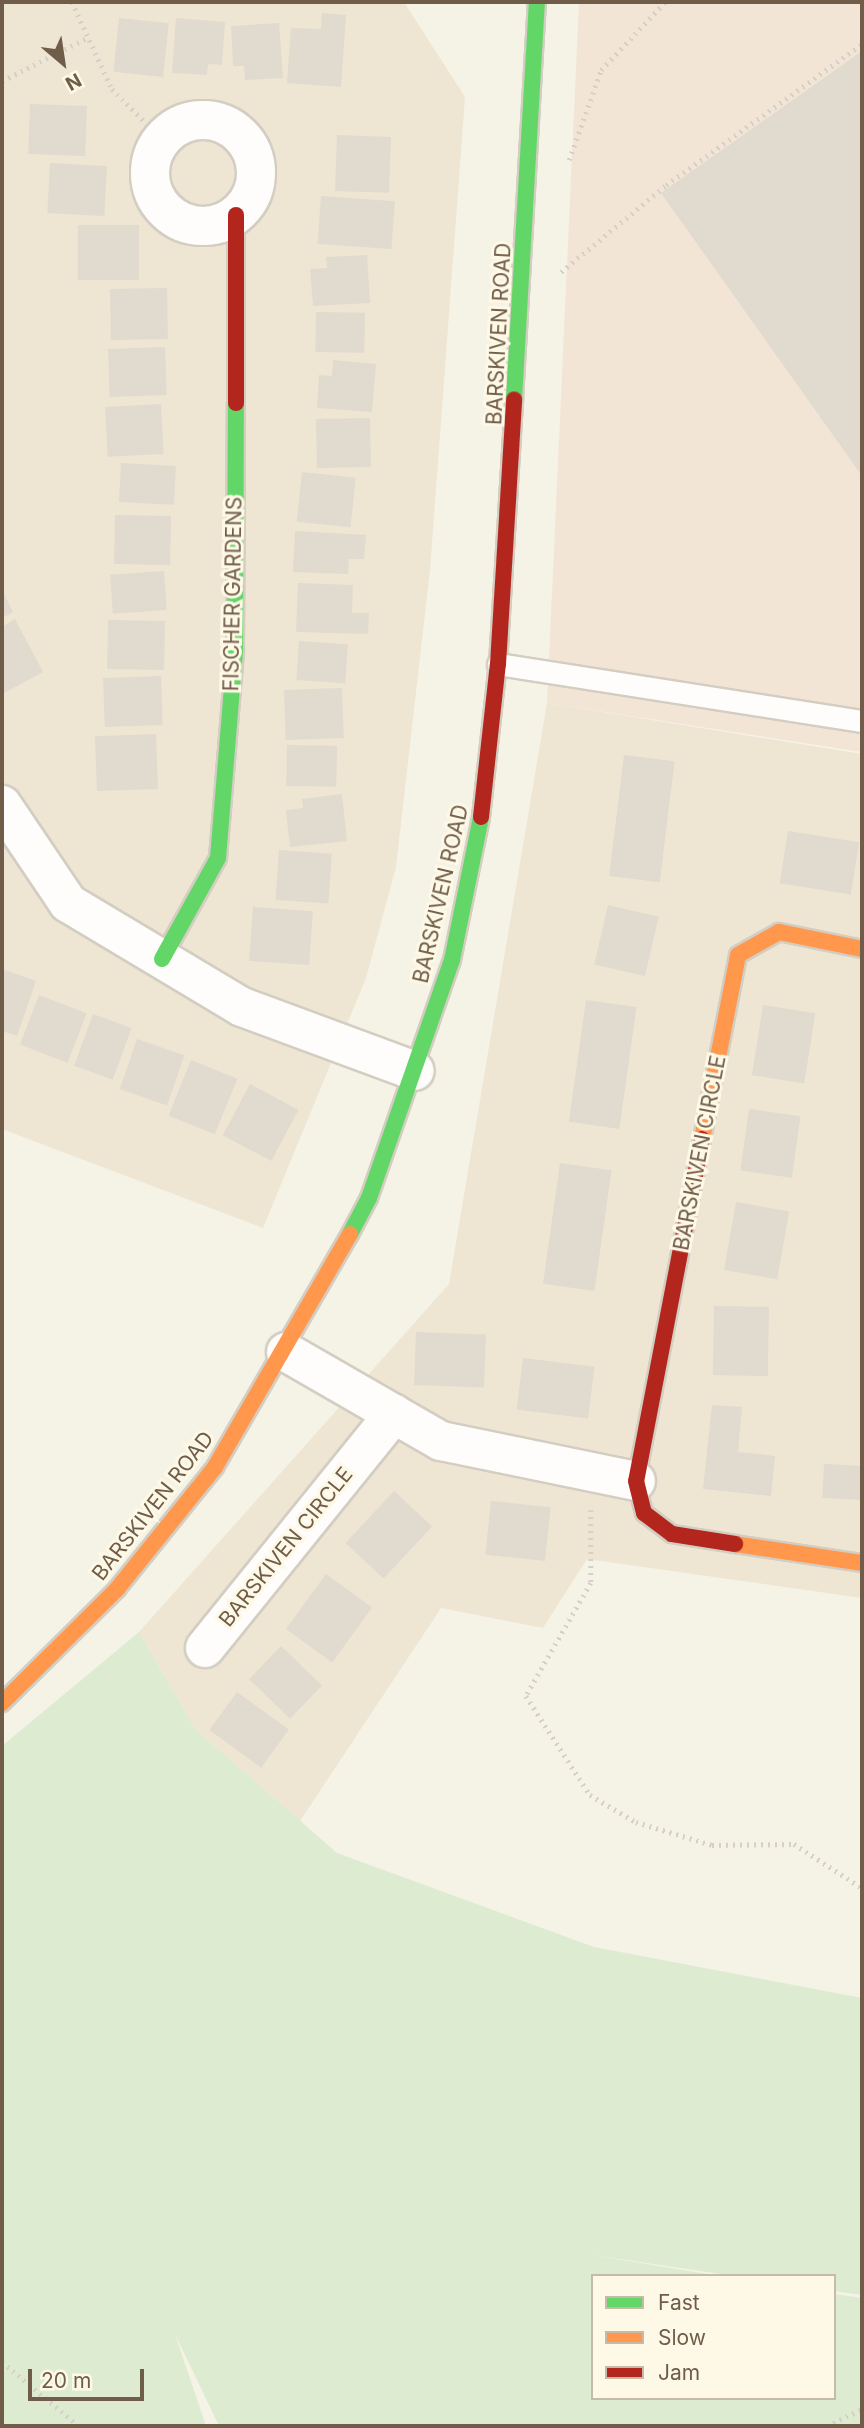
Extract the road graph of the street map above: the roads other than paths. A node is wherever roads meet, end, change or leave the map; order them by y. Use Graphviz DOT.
graph roads {
  1 [pos="537,2"];
  2 [pos="236,215"];
  3 [pos="498,664"];
  4 [pos="862,721"];
  5 [pos="2,805"];
  6 [pos="862,949"];
  7 [pos="162,959"];
  8 [pos="415,1072"];
  9 [pos="286,1352"];
  10 [pos="394,1415"];
  11 [pos="636,1481"];
  12 [pos="862,1563"];
  13 [pos="205,1648"];
  14 [pos="2,1703"];
  1 -- 3 [label="street, BARSKIVEN ROAD"];
  2 -- 2 [label="street"];
  2 -- 7 [label="street, FISCHER GARDENS"];
  3 -- 4 [label="lane"];
  3 -- 8 [label="street, BARSKIVEN ROAD"];
  5 -- 7 [label="street"];
  6 -- 11 [label="street, BARSKIVEN CIRCLE"];
  7 -- 8 [label="street"];
  8 -- 9 [label="street, BARSKIVEN ROAD"];
  9 -- 10 [label="street"];
  9 -- 14 [label="street, BARSKIVEN ROAD"];
  10 -- 11 [label="street"];
  10 -- 13 [label="street, BARSKIVEN CIRCLE"];
  11 -- 12 [label="street, BARSKIVEN CIRCLE"];
}
